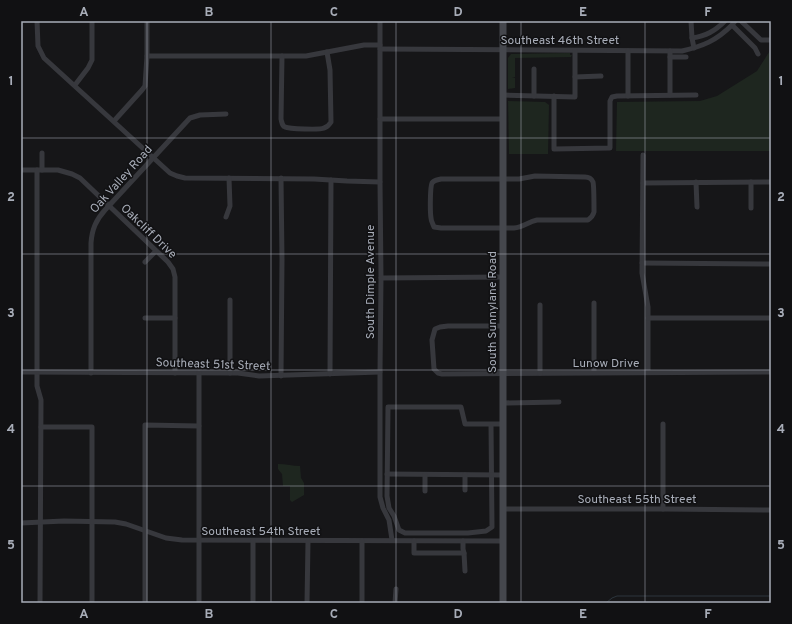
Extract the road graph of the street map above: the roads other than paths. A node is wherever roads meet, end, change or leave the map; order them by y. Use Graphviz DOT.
graph roads {
  1 [pos="37,21"];
  2 [pos="92,21"];
  3 [pos="147,21"];
  4 [pos="380,21"];
  5 [pos="503,21"];
  6 [pos="691,21"];
  7 [pos="725,21"];
  8 [pos="741,21"];
  9 [pos="733,23"];
  10 [pos="692,38"];
  11 [pos="771,40"];
  12 [pos="380,47"];
  13 [pos="694,48"];
  14 [pos="503,50"];
  15 [pos="575,50"];
  16 [pos="628,51"];
  17 [pos="670,51"];
  18 [pos="327,52"];
  19 [pos="758,54"];
  20 [pos="147,56"];
  21 [pos="282,56"];
  22 [pos="670,57"];
  23 [pos="686,57"];
  24 [pos="534,69"];
  25 [pos="601,76"];
  26 [pos="575,77"];
  27 [pos="74,85"];
  28 [pos="503,95"];
  29 [pos="696,95"];
  30 [pos="534,96"];
  31 [pos="554,96"];
  32 [pos="628,96"];
  33 [pos="670,96"];
  34 [pos="226,114"];
  35 [pos="380,119"];
  36 [pos="503,119"];
  37 [pos="114,121"];
  38 [pos="42,153"];
  39 [pos="643,155"];
  40 [pos="153,158"];
  41 [pos="21,170"];
  42 [pos="39,170"];
  43 [pos="229,178"];
  44 [pos="281,178"];
  45 [pos="503,179"];
  46 [pos="331,180"];
  47 [pos="380,182"];
  48 [pos="696,182"];
  49 [pos="751,182"];
  50 [pos="771,182"];
  51 [pos="643,183"];
  52 [pos="108,206"];
  53 [pos="697,207"];
  54 [pos="751,208"];
  55 [pos="226,217"];
  56 [pos="503,228"];
  57 [pos="156,251"];
  58 [pos="145,262"];
  59 [pos="642,263"];
  60 [pos="771,264"];
  61 [pos="503,277"];
  62 [pos="381,278"];
  63 [pos="230,300"];
  64 [pos="594,303"];
  65 [pos="540,304"];
  66 [pos="145,318"];
  67 [pos="175,318"];
  68 [pos="648,318"];
  69 [pos="771,318"];
  70 [pos="503,326"];
  71 [pos="21,372"];
  72 [pos="37,372"];
  73 [pos="91,372"];
  74 [pos="175,372"];
  75 [pos="199,372"];
  76 [pos="230,372"];
  77 [pos="380,372"];
  78 [pos="594,372"];
  79 [pos="648,372"];
  80 [pos="771,372"];
  81 [pos="503,373"];
  82 [pos="540,373"];
  83 [pos="330,374"];
  84 [pos="281,376"];
  85 [pos="559,402"];
  86 [pos="503,403"];
  87 [pos="492,424"];
  88 [pos="503,424"];
  89 [pos="663,424"];
  90 [pos="199,426"];
  91 [pos="41,427"];
  92 [pos="387,474"];
  93 [pos="425,475"];
  94 [pos="465,475"];
  95 [pos="492,475"];
  96 [pos="503,475"];
  97 [pos="465,490"];
  98 [pos="425,491"];
  99 [pos="503,509"];
  100 [pos="663,509"];
  101 [pos="771,510"];
  102 [pos="92,521"];
  103 [pos="21,523"];
  104 [pos="41,523"];
  105 [pos="145,531"];
  106 [pos="422,533"];
  107 [pos="468,533"];
  108 [pos="199,540"];
  109 [pos="392,540"];
  110 [pos="253,541"];
  111 [pos="308,541"];
  112 [pos="362,541"];
  113 [pos="414,541"];
  114 [pos="422,541"];
  115 [pos="465,541"];
  116 [pos="503,541"];
  117 [pos="464,553"];
  118 [pos="465,572"];
  119 [pos="396,589"];
  120 [pos="40,603"];
  121 [pos="92,603"];
  122 [pos="145,603"];
  123 [pos="199,603"];
  124 [pos="253,603"];
  125 [pos="308,603"];
  126 [pos="362,603"];
  127 [pos="396,603"];
  128 [pos="503,603"];
  1 -- 27 [label="street"];
  2 -- 27 [label="street"];
  3 -- 20 [label="street"];
  4 -- 12 [label="street, South Dimple Avenue"];
  5 -- 14 [label="main road, South Sunnylane Road"];
  6 -- 10 [label="street"];
  7 -- 10 [label="street"];
  8 -- 11 [label="street"];
  9 -- 13 [label="street, Southeast 46th Street"];
  9 -- 19 [label="street"];
  10 -- 13 [label="street"];
  12 -- 14 [label="street, Southeast 46th Street"];
  12 -- 18 [label="street, Southeast 46th Street"];
  12 -- 35 [label="street, South Dimple Avenue"];
  13 -- 17 [label="street, Southeast 46th Street"];
  14 -- 15 [label="street, Southeast 46th Street"];
  14 -- 28 [label="main road, South Sunnylane Road"];
  15 -- 16 [label="street, Southeast 46th Street"];
  15 -- 26 [label="street"];
  16 -- 17 [label="street, Southeast 46th Street"];
  16 -- 32 [label="street"];
  17 -- 22 [label="street"];
  18 -- 21 [label="street, Southeast 46th Street"];
  18 -- 21 [label="street"];
  20 -- 21 [label="street, Southeast 46th Street"];
  20 -- 37 [label="street"];
  22 -- 23 [label="street"];
  22 -- 33 [label="street"];
  24 -- 30 [label="street"];
  25 -- 26 [label="street"];
  26 -- 31 [label="street"];
  27 -- 37 [label="street"];
  28 -- 30 [label="street"];
  28 -- 36 [label="main road, South Sunnylane Road"];
  29 -- 33 [label="street"];
  30 -- 31 [label="street"];
  31 -- 32 [label="street"];
  32 -- 33 [label="street"];
  34 -- 40 [label="street, Oak Valley Road"];
  35 -- 36 [label="street"];
  35 -- 47 [label="street, South Dimple Avenue"];
  36 -- 45 [label="main road, South Sunnylane Road"];
  37 -- 40 [label="street"];
  38 -- 42 [label="street"];
  39 -- 51 [label="street"];
  40 -- 43 [label="street"];
  40 -- 52 [label="street, Oak Valley Road"];
  41 -- 42 [label="street, Oakcliff Drive"];
  42 -- 52 [label="street, Oakcliff Drive"];
  42 -- 72 [label="street"];
  43 -- 44 [label="street"];
  43 -- 55 [label="street"];
  44 -- 46 [label="street"];
  44 -- 84 [label="street"];
  45 -- 56 [label="main road, South Sunnylane Road"];
  45 -- 56 [label="street"];
  45 -- 56 [label="street"];
  46 -- 47 [label="street"];
  46 -- 83 [label="street"];
  47 -- 62 [label="street, South Dimple Avenue"];
  48 -- 49 [label="street"];
  48 -- 51 [label="street"];
  48 -- 53 [label="street"];
  49 -- 50 [label="street"];
  49 -- 54 [label="street"];
  51 -- 59 [label="street"];
  52 -- 57 [label="street, Oakcliff Drive"];
  52 -- 73 [label="street, Oak Valley Road"];
  56 -- 61 [label="main road, South Sunnylane Road"];
  57 -- 58 [label="street"];
  57 -- 67 [label="street, Oakcliff Drive"];
  59 -- 60 [label="street"];
  59 -- 68 [label="street"];
  61 -- 62 [label="street"];
  61 -- 70 [label="main road, South Sunnylane Road"];
  62 -- 77 [label="street, South Dimple Avenue"];
  63 -- 76 [label="street"];
  64 -- 78 [label="street"];
  65 -- 82 [label="street"];
  66 -- 67 [label="street"];
  67 -- 74 [label="street, Oakcliff Drive"];
  68 -- 69 [label="street"];
  68 -- 79 [label="street"];
  70 -- 81 [label="main road, South Sunnylane Road"];
  70 -- 81 [label="street, Lunow Drive"];
  71 -- 72 [label="street, Southeast 51st Street"];
  72 -- 73 [label="street, Southeast 51st Street"];
  72 -- 91 [label="street"];
  73 -- 74 [label="street, Southeast 51st Street"];
  74 -- 75 [label="street, Southeast 51st Street"];
  75 -- 76 [label="street, Southeast 51st Street"];
  75 -- 90 [label="street"];
  76 -- 84 [label="street, Southeast 51st Street"];
  77 -- 83 [label="street, Southeast 51st Street"];
  77 -- 109 [label="street, South Dimple Avenue"];
  78 -- 79 [label="street, Lunow Drive"];
  78 -- 82 [label="street, Lunow Drive"];
  79 -- 80 [label="street, Lunow Drive"];
  81 -- 82 [label="street, Lunow Drive"];
  81 -- 86 [label="main road, South Sunnylane Road"];
  83 -- 84 [label="street, Southeast 51st Street"];
  85 -- 86 [label="street"];
  86 -- 88 [label="main road, South Sunnylane Road"];
  87 -- 88 [label="street"];
  87 -- 92 [label="street"];
  87 -- 95 [label="street"];
  88 -- 96 [label="main road, South Sunnylane Road"];
  89 -- 100 [label="street"];
  90 -- 105 [label="street"];
  90 -- 108 [label="street"];
  91 -- 102 [label="street"];
  91 -- 104 [label="street"];
  92 -- 93 [label="street"];
  92 -- 106 [label="street"];
  93 -- 94 [label="street"];
  93 -- 98 [label="street"];
  94 -- 95 [label="street"];
  94 -- 97 [label="street"];
  95 -- 96 [label="street"];
  95 -- 107 [label="street"];
  96 -- 99 [label="main road, South Sunnylane Road"];
  99 -- 100 [label="street, Southeast 55th Street"];
  99 -- 116 [label="main road, South Sunnylane Road"];
  100 -- 101 [label="street, Southeast 55th Street"];
  102 -- 104 [label="street, Southeast 54th Street"];
  102 -- 105 [label="street, Southeast 54th Street"];
  102 -- 121 [label="street"];
  103 -- 104 [label="street, Southeast 54th Street"];
  104 -- 120 [label="street"];
  105 -- 108 [label="street, Southeast 54th Street"];
  105 -- 122 [label="street"];
  106 -- 107 [label="street"];
  106 -- 114 [label="street"];
  107 -- 115 [label="street"];
  108 -- 110 [label="street, Southeast 54th Street"];
  108 -- 123 [label="street"];
  109 -- 112 [label="street, Southeast 54th Street"];
  109 -- 113 [label="street, Southeast 54th Street"];
  110 -- 111 [label="street, Southeast 54th Street"];
  110 -- 124 [label="street"];
  111 -- 112 [label="street, Southeast 54th Street"];
  111 -- 125 [label="street"];
  112 -- 126 [label="street"];
  113 -- 114 [label="street, Southeast 54th Street"];
  113 -- 117 [label="street"];
  114 -- 115 [label="street, Southeast 54th Street"];
  115 -- 116 [label="street, Southeast 54th Street"];
  115 -- 117 [label="street"];
  116 -- 128 [label="main road, South Sunnylane Road"];
  117 -- 118 [label="street"];
  119 -- 127 [label="street"];
}
